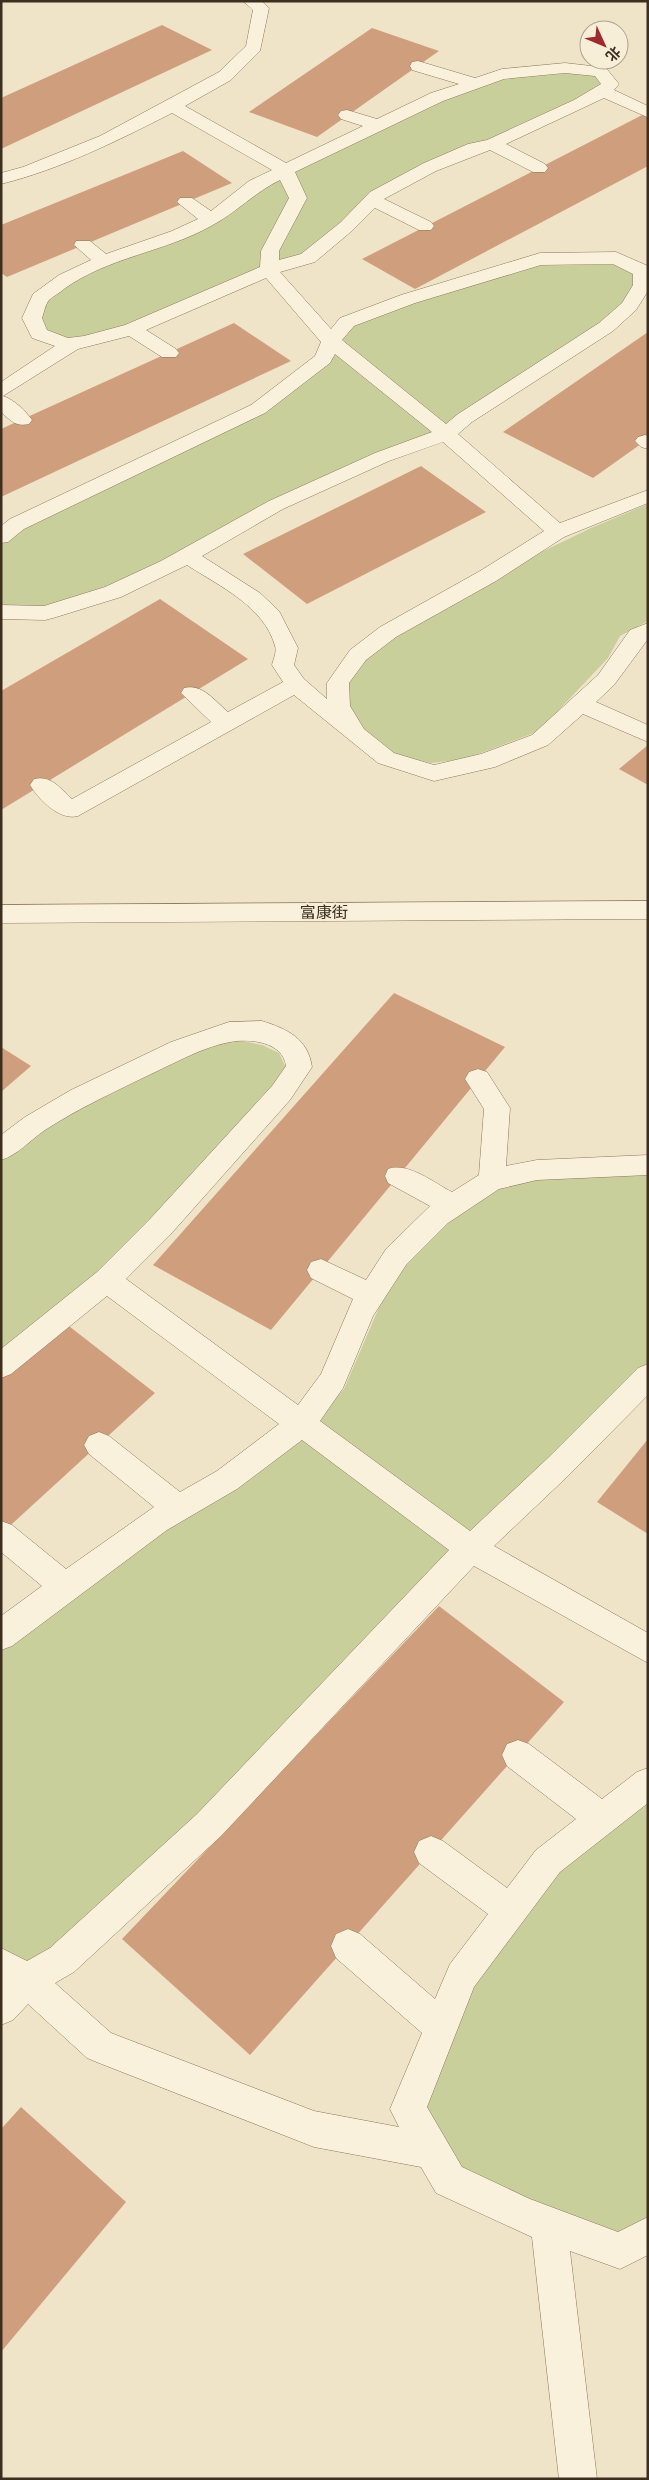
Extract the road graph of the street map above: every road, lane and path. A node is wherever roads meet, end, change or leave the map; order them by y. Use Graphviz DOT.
graph roads {
  1 [pos="251,1"];
  2 [pos="418,66"];
  3 [pos="475,83"];
  4 [pos="603,91"];
  5 [pos="172,106"];
  6 [pos="647,112"];
  7 [pos="347,115"];
  8 [pos="379,126"];
  9 [pos="492,144"];
  10 [pos="539,168"];
  11 [pos="285,170"];
  12 [pos="1,179"];
  13 [pos="371,200"];
  14 [pos="186,202"];
  15 [pos="210,219"];
  16 [pos="425,226"];
  17 [pos="84,245"];
  18 [pos="104,261"];
  19 [pos="269,270"];
  20 [pos="132,329"];
  21 [pos="331,341"];
  22 [pos="73,343"];
  23 [pos="169,353"];
  24 [pos="1,391"];
  25 [pos="1,402"];
  26 [pos="22,420"];
  27 [pos="446,434"];
  28 [pos="648,496"];
  29 [pos="557,532"];
  30 [pos="1,537"];
  31 [pos="186,555"];
  32 [pos="1,612"];
  33 [pos="648,630"];
  34 [pos="296,684"];
  35 [pos="192,693"];
  36 [pos="580,704"];
  37 [pos="226,724"];
  38 [pos="355,734"];
  39 [pos="648,734"];
  40 [pos="42,785"];
  41 [pos="648,910"];
  42 [pos="1,914"];
  43 [pos="478,1080"];
  44 [pos="1,1150"];
  45 [pos="648,1165"];
  46 [pos="398,1176"];
  47 [pos="492,1180"];
  48 [pos="452,1205"];
  49 [pos="321,1270"];
  50 [pos="107,1280"];
  51 [pos="371,1295"];
  52 [pos="1,1366"];
  53 [pos="648,1376"];
  54 [pos="301,1424"];
  55 [pos="99,1445"];
  56 [pos="178,1508"];
  57 [pos="1,1534"];
  58 [pos="470,1549"];
  59 [pos="65,1587"];
  60 [pos="1,1636"];
  61 [pos="648,1649"];
  62 [pos="518,1755"];
  63 [pos="648,1783"];
  64 [pos="603,1819"];
  65 [pos="431,1852"];
  66 [pos="511,1911"];
  67 [pos="348,1946"];
  68 [pos="14,1973"];
  69 [pos="1,2008"];
  70 [pos="441,2027"];
  71 [pos="432,2151"];
  72 [pos="549,2225"];
  73 [pos="648,2235"];
  74 [pos="578,2479"];
  1 -- 5 [label="street"];
  2 -- 3 [label="street"];
  3 -- 4 [label="street"];
  3 -- 8 [label="street"];
  4 -- 6 [label="street"];
  4 -- 9 [label="street"];
  5 -- 11 [label="street"];
  5 -- 12 [label="street"];
  7 -- 8 [label="street"];
  8 -- 11 [label="street"];
  9 -- 10 [label="street"];
  9 -- 13 [label="street"];
  11 -- 15 [label="street"];
  11 -- 19 [label="street"];
  13 -- 16 [label="street"];
  13 -- 19 [label="street"];
  14 -- 15 [label="street"];
  15 -- 18 [label="street"];
  17 -- 18 [label="street"];
  18 -- 22 [label="street"];
  19 -- 20 [label="street"];
  19 -- 21 [label="street"];
  20 -- 22 [label="street"];
  20 -- 23 [label="street"];
  21 -- 27 [label="street"];
  21 -- 27 [label="street"];
  21 -- 30 [label="street"];
  22 -- 24 [label="street"];
  25 -- 26 [label="street"];
  27 -- 29 [label="street"];
  27 -- 31 [label="street"];
  28 -- 29 [label="street"];
  29 -- 38 [label="street"];
  31 -- 32 [label="street"];
  31 -- 34 [label="street"];
  33 -- 36 [label="street"];
  34 -- 37 [label="street"];
  34 -- 38 [label="street"];
  35 -- 37 [label="street"];
  36 -- 38 [label="street"];
  36 -- 39 [label="street"];
  37 -- 40 [label="street"];
  41 -- 42 [label="street, 富康街"];
  43 -- 47 [label="street"];
  44 -- 50 [label="street"];
  45 -- 47 [label="street"];
  46 -- 48 [label="street"];
  47 -- 48 [label="street"];
  48 -- 51 [label="street"];
  49 -- 51 [label="street"];
  50 -- 52 [label="street"];
  50 -- 54 [label="street"];
  51 -- 54 [label="street"];
  53 -- 58 [label="street"];
  54 -- 56 [label="street"];
  54 -- 58 [label="street"];
  55 -- 56 [label="street"];
  56 -- 59 [label="street"];
  57 -- 59 [label="street"];
  58 -- 61 [label="street"];
  58 -- 68 [label="street"];
  59 -- 60 [label="street"];
  62 -- 64 [label="street"];
  63 -- 64 [label="street"];
  64 -- 66 [label="street"];
  65 -- 66 [label="street"];
  66 -- 70 [label="street"];
  67 -- 70 [label="street"];
  68 -- 69 [label="street"];
  68 -- 71 [label="street"];
  70 -- 71 [label="street"];
  71 -- 72 [label="street"];
  72 -- 73 [label="street"];
  72 -- 74 [label="street"];
}
